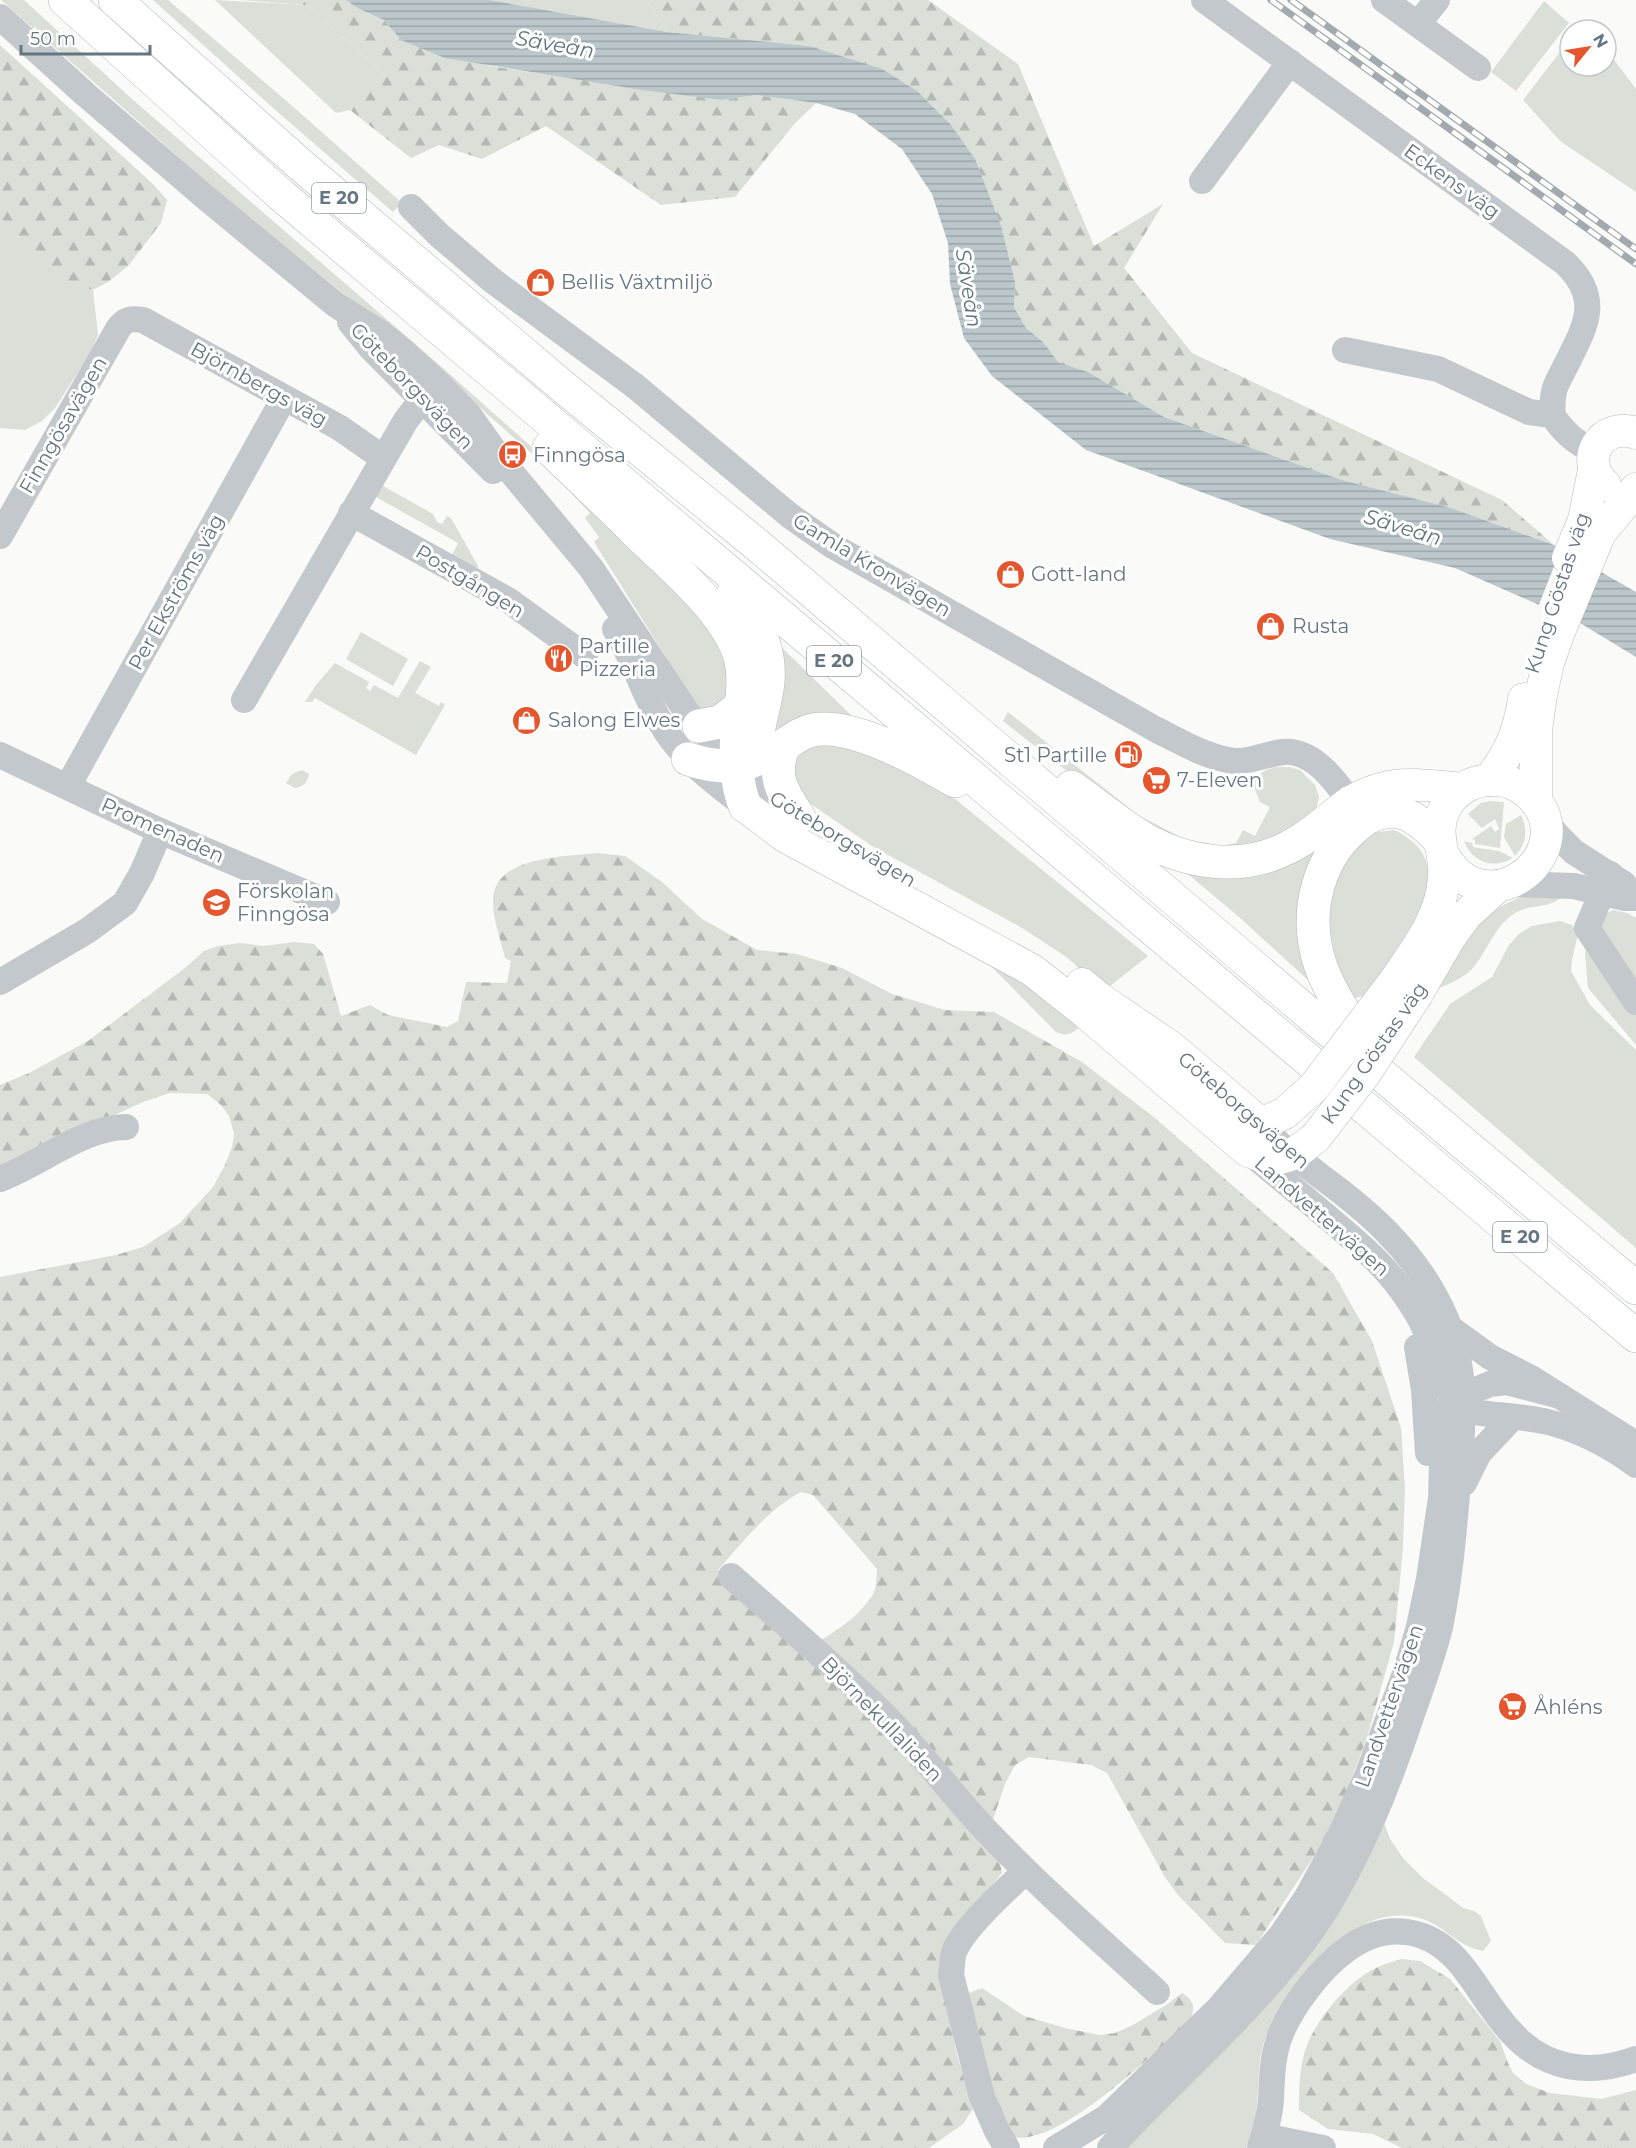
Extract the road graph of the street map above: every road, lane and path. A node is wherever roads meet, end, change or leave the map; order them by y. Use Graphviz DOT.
graph roads {
  1 [pos="65,0"];
  2 [pos="116,0"];
  3 [pos="1204,0"];
  4 [pos="1384,0"];
  5 [pos="1437,0"];
  6 [pos="0,17"];
  7 [pos="1418,24"];
  8 [pos="1290,63"];
  9 [pos="1478,68"];
  10 [pos="1203,181"];
  11 [pos="411,207"];
  12 [pos="381,279"];
  13 [pos="130,318"];
  14 [pos="1345,350"];
  15 [pos="567,390"];
  16 [pos="429,391"];
  17 [pos="284,398"];
  18 [pos="1552,415"];
  19 [pos="1631,428"];
  20 [pos="383,458"];
  21 [pos="1594,460"];
  22 [pos="1636,489"];
  23 [pos="639,497"];
  24 [pos="351,513"];
  25 [pos="0,536"];
  26 [pos="1583,547"];
  27 [pos="1550,628"];
  28 [pos="585,656"];
  29 [pos="243,700"];
  30 [pos="741,706"];
  31 [pos="699,726"];
  32 [pos="784,745"];
  33 [pos="0,755"];
  34 [pos="688,759"];
  35 [pos="747,778"];
  36 [pos="1476,784"];
  37 [pos="68,786"];
  38 [pos="1540,810"];
  39 [pos="1357,811"];
  40 [pos="799,818"];
  41 [pos="1029,824"];
  42 [pos="160,831"];
  43 [pos="1442,848"];
  44 [pos="1606,883"];
  45 [pos="1503,885"];
  46 [pos="1636,896"];
  47 [pos="327,902"];
  48 [pos="0,982"];
  49 [pos="1406,988"];
  50 [pos="1636,1002"];
  51 [pos="1427,1112"];
  52 [pos="126,1127"];
  53 [pos="1281,1129"];
  54 [pos="1290,1154"];
  55 [pos="0,1179"];
  56 [pos="1289,1185"];
  57 [pos="1360,1207"];
  58 [pos="1636,1288"];
  59 [pos="1413,1308"];
  60 [pos="1450,1328"];
  61 [pos="1636,1336"];
  62 [pos="1560,1396"];
  63 [pos="1460,1400"];
  64 [pos="1513,1417"];
  65 [pos="1636,1444"];
  66 [pos="1636,1465"];
  67 [pos="1449,1498"];
  68 [pos="731,1576"];
  69 [pos="1026,1871"];
  70 [pos="1157,1992"];
  71 [pos="1636,2059"];
  72 [pos="1262,2142"];
  73 [pos="1007,2148"];
  74 [pos="1056,2148"];
  75 [pos="1110,2148"];
  76 [pos="1323,2148"];
  1 -- 12 [label="highway, E 20"];
  2 -- 15 [label="highway, E 20"];
  3 -- 8 [label="street, Eckens väg"];
  4 -- 7 [label="street"];
  5 -- 7 [label="street"];
  6 -- 16 [label="street, Göteborgsvägen"];
  7 -- 9 [label="street"];
  8 -- 10 [label="street"];
  8 -- 18 [label="street, Eckens väg"];
  11 -- 39 [label="street, Gamla Kronvägen"];
  12 -- 23 [label="highway, E 20"];
  12 -- 30 [label="highway"];
  13 -- 17 [label="street, Björnbergs väg"];
  13 -- 25 [label="street, Finngösavägen"];
  14 -- 18 [label="street"];
  15 -- 39 [label="highway"];
  15 -- 51 [label="highway, E 20"];
  16 -- 20 [label="street"];
  16 -- 31 [label="street, Göteborgsvägen"];
  16 -- 34 [label="street, Göteborgsvägen"];
  17 -- 20 [label="street, Björnbergs väg"];
  17 -- 37 [label="street, Per Ekströms väg"];
  18 -- 21 [label="street"];
  19 -- 21 [label="main road"];
  20 -- 24 [label="street"];
  21 -- 22 [label="main road, Kung Göstas väg"];
  21 -- 26 [label="main road, Kung Göstas väg"];
  22 -- 26 [label="main road, Kung Göstas väg"];
  23 -- 35 [label="highway"];
  23 -- 41 [label="highway, E 20"];
  24 -- 28 [label="street, Postgången"];
  24 -- 29 [label="street"];
  26 -- 27 [label="main road, Kung Göstas väg"];
  27 -- 36 [label="main road, Kung Göstas väg"];
  27 -- 38 [label="main road, Kung Göstas väg"];
  30 -- 31 [label="highway"];
  30 -- 35 [label="highway"];
  31 -- 35 [label="street, Göteborgsvägen"];
  32 -- 35 [label="highway"];
  32 -- 40 [label="highway"];
  32 -- 41 [label="highway"];
  33 -- 37 [label="street, Promenaden"];
  34 -- 35 [label="highway"];
  35 -- 40 [label="street, Göteborgsvägen"];
  35 -- 53 [label="main road, Göteborgsvägen"];
  36 -- 38 [label="main road"];
  36 -- 39 [label="main road"];
  36 -- 43 [label="main road"];
  37 -- 42 [label="street, Promenaden"];
  38 -- 44 [label="street"];
  38 -- 45 [label="main road"];
  39 -- 43 [label="main road"];
  39 -- 51 [label="highway"];
  40 -- 53 [label="main road, Göteborgsvägen"];
  41 -- 61 [label="highway, E 20"];
  42 -- 47 [label="street, Promenaden"];
  42 -- 48 [label="street"];
  43 -- 45 [label="main road"];
  43 -- 49 [label="main road, Kung Göstas väg"];
  44 -- 45 [label="street"];
  44 -- 46 [label="street"];
  44 -- 50 [label="street"];
  45 -- 49 [label="main road, Kung Göstas väg"];
  49 -- 53 [label="main road, Kung Göstas väg, bridge"];
  49 -- 53 [label="main road, Kung Göstas väg, bridge"];
  51 -- 58 [label="highway, E 20"];
  52 -- 55 [label="street"];
  53 -- 54 [label="main road, Kung Göstas väg"];
  53 -- 54 [label="main road"];
  53 -- 56 [label="street, Landvettervägen"];
  53 -- 57 [label="street, Kung Göstas väg"];
  54 -- 56 [label="street"];
  54 -- 57 [label="street, Göteborgsvägen"];
  56 -- 59 [label="street, Landvettervägen"];
  57 -- 60 [label="street, Landvettervägen"];
  59 -- 63 [label="street"];
  59 -- 67 [label="street, Landvettervägen"];
  60 -- 62 [label="street"];
  60 -- 63 [label="street, Landvettervägen"];
  62 -- 63 [label="street"];
  62 -- 65 [label="street"];
  63 -- 64 [label="street"];
  63 -- 67 [label="street, Landvettervägen"];
  64 -- 66 [label="street"];
  64 -- 67 [label="street"];
  67 -- 74 [label="street, Landvettervägen"];
  67 -- 75 [label="street, Landvettervägen"];
  68 -- 69 [label="street, Björnekullaliden"];
  69 -- 70 [label="street, Björnekullaliden"];
  69 -- 73 [label="street"];
  71 -- 72 [label="street"];
  72 -- 76 [label="street"];
}
